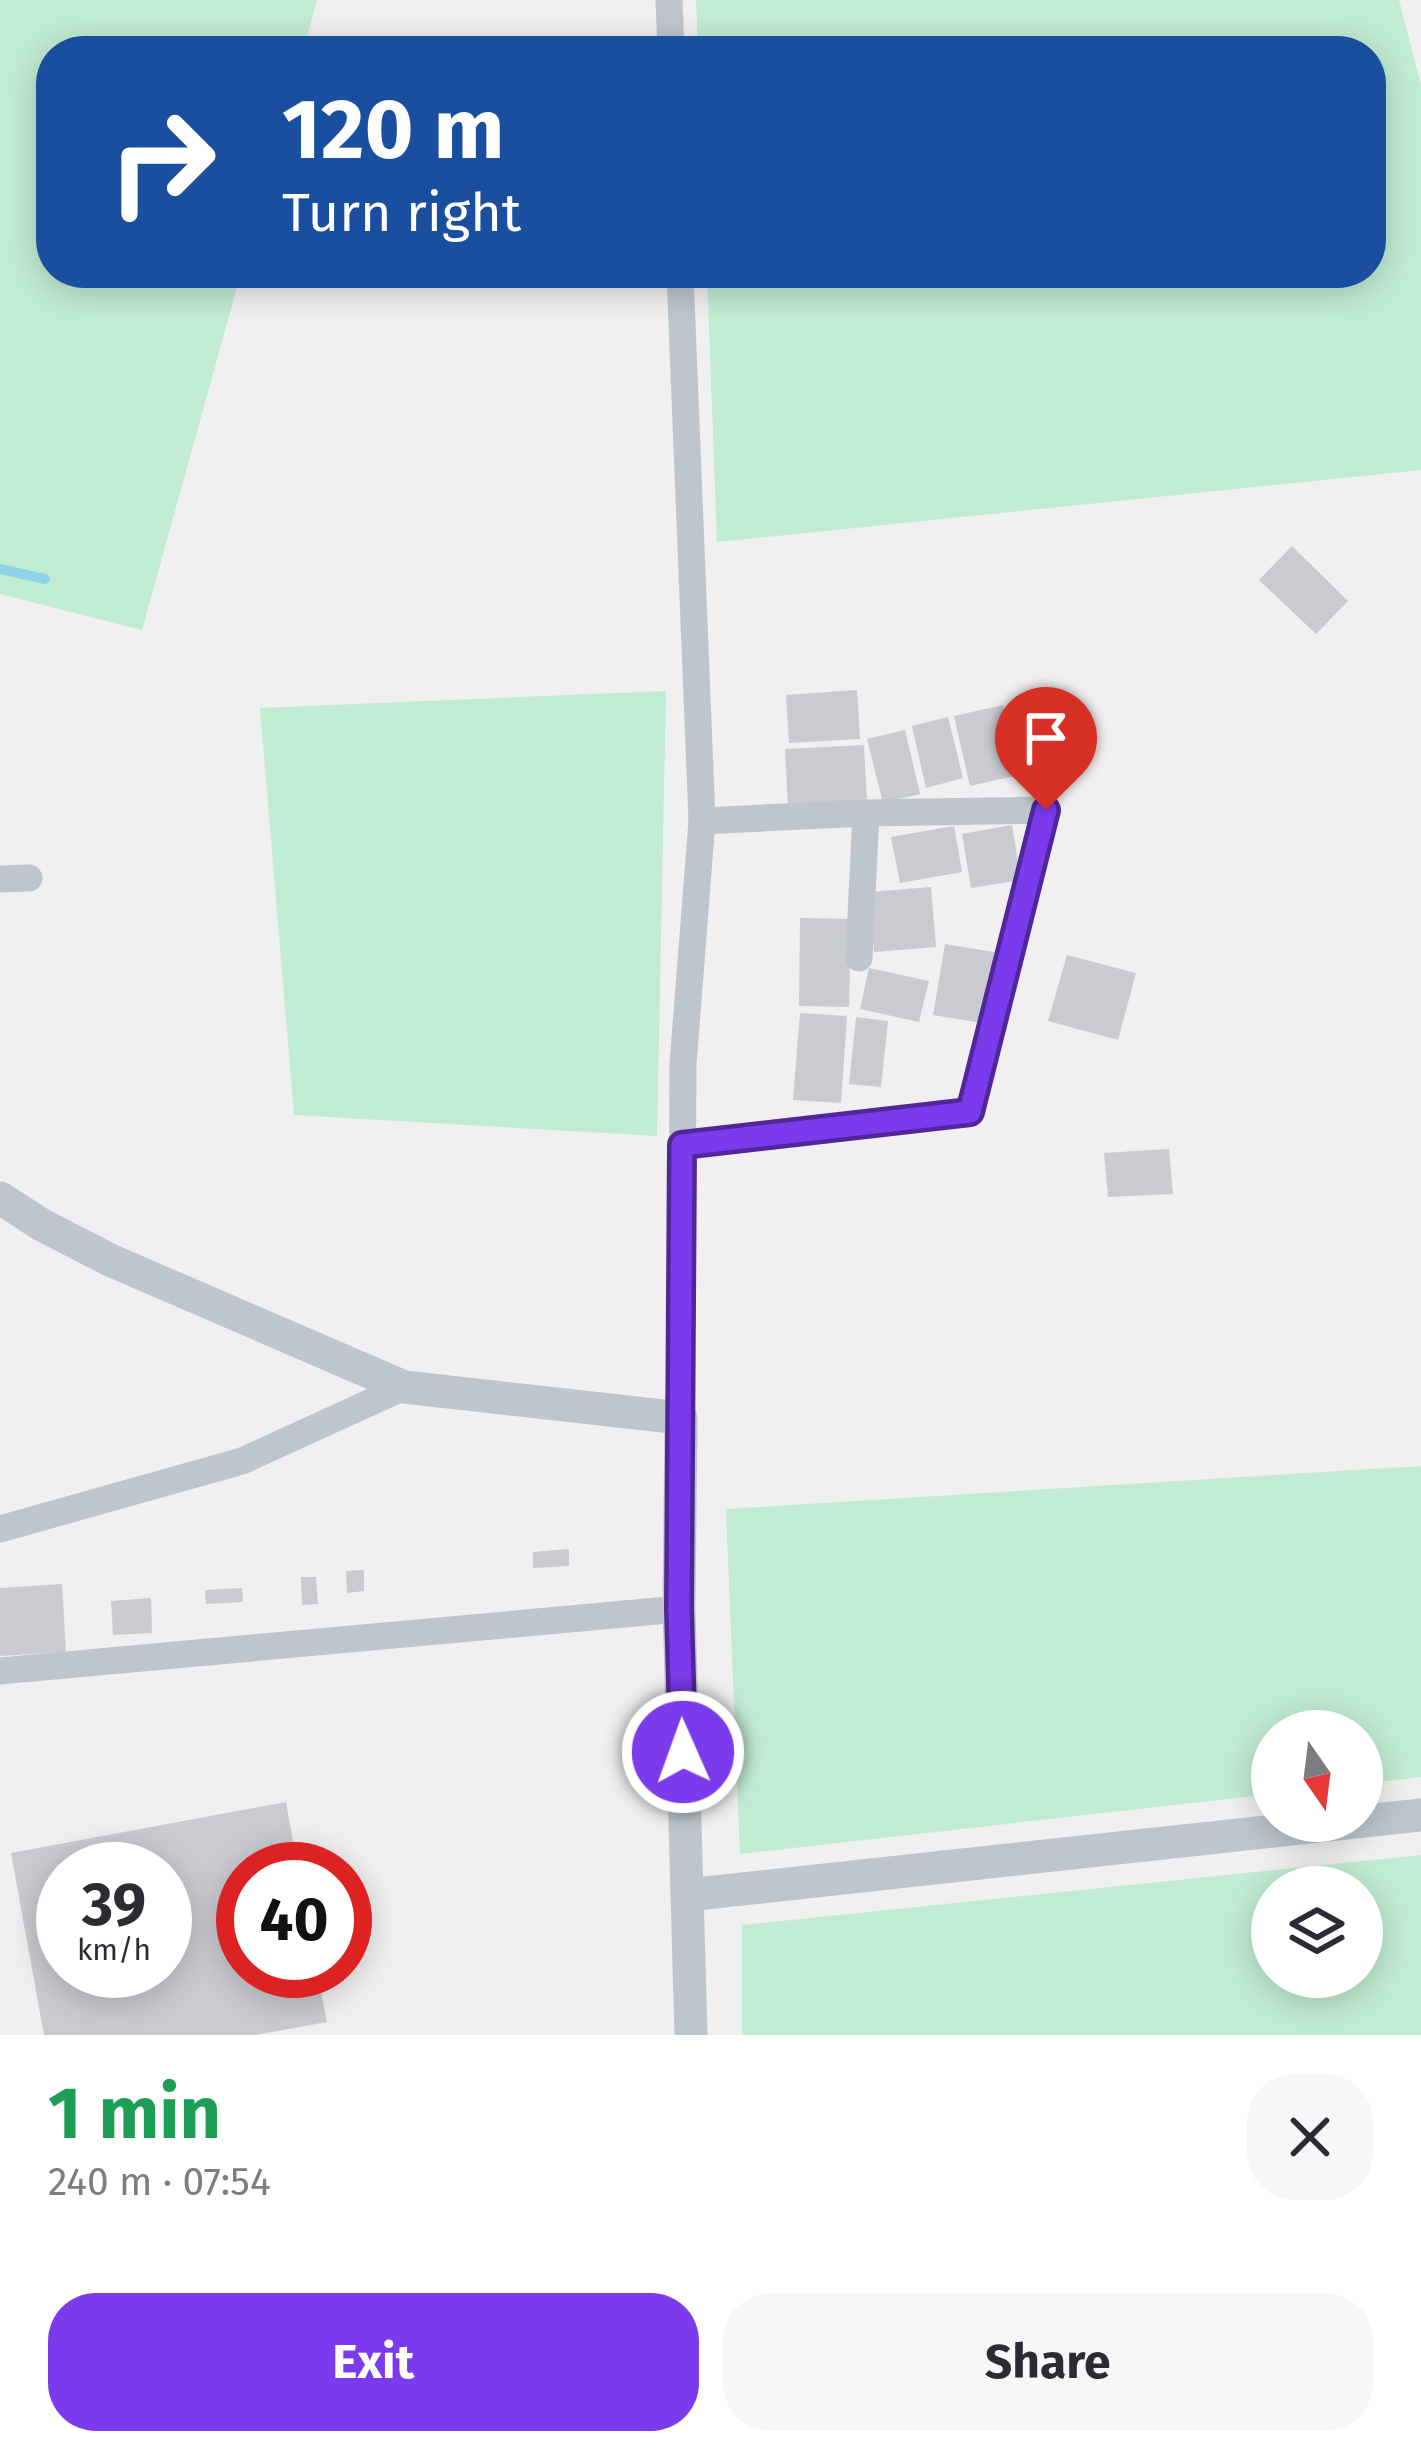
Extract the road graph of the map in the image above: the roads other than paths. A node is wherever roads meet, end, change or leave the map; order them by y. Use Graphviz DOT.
graph roads {
  1 [pos="669,0"];
  2 [pos="670,36"];
  3 [pos="681,288"];
  4 [pos="866,813"];
  5 [pos="702,821"];
  6 [pos="29,878"];
  7 [pos="0,879"];
  8 [pos="860,958"];
  9 [pos="682,1145"];
  10 [pos="3,1205"];
  11 [pos="404,1387"];
  12 [pos="681,1418"];
  13 [pos="0,1528"];
  14 [pos="679,1609"];
  15 [pos="0,1671"];
  16 [pos="1421,1816"];
  17 [pos="687,1894"];
  18 [pos="691,2035"];
  1 -- 2 [label="street"];
  3 -- 5 [label="street"];
  4 -- 5 [label="street"];
  4 -- 8 [label="street"];
  4 -- 9 [label="street"];
  5 -- 9 [label="street"];
  6 -- 7 [label="street"];
  9 -- 12 [label="street"];
  10 -- 11 [label="street"];
  11 -- 12 [label="street"];
  11 -- 13 [label="street"];
  12 -- 14 [label="street"];
  14 -- 15 [label="street"];
  14 -- 17 [label="street"];
  16 -- 17 [label="street"];
  17 -- 18 [label="street"];
}
